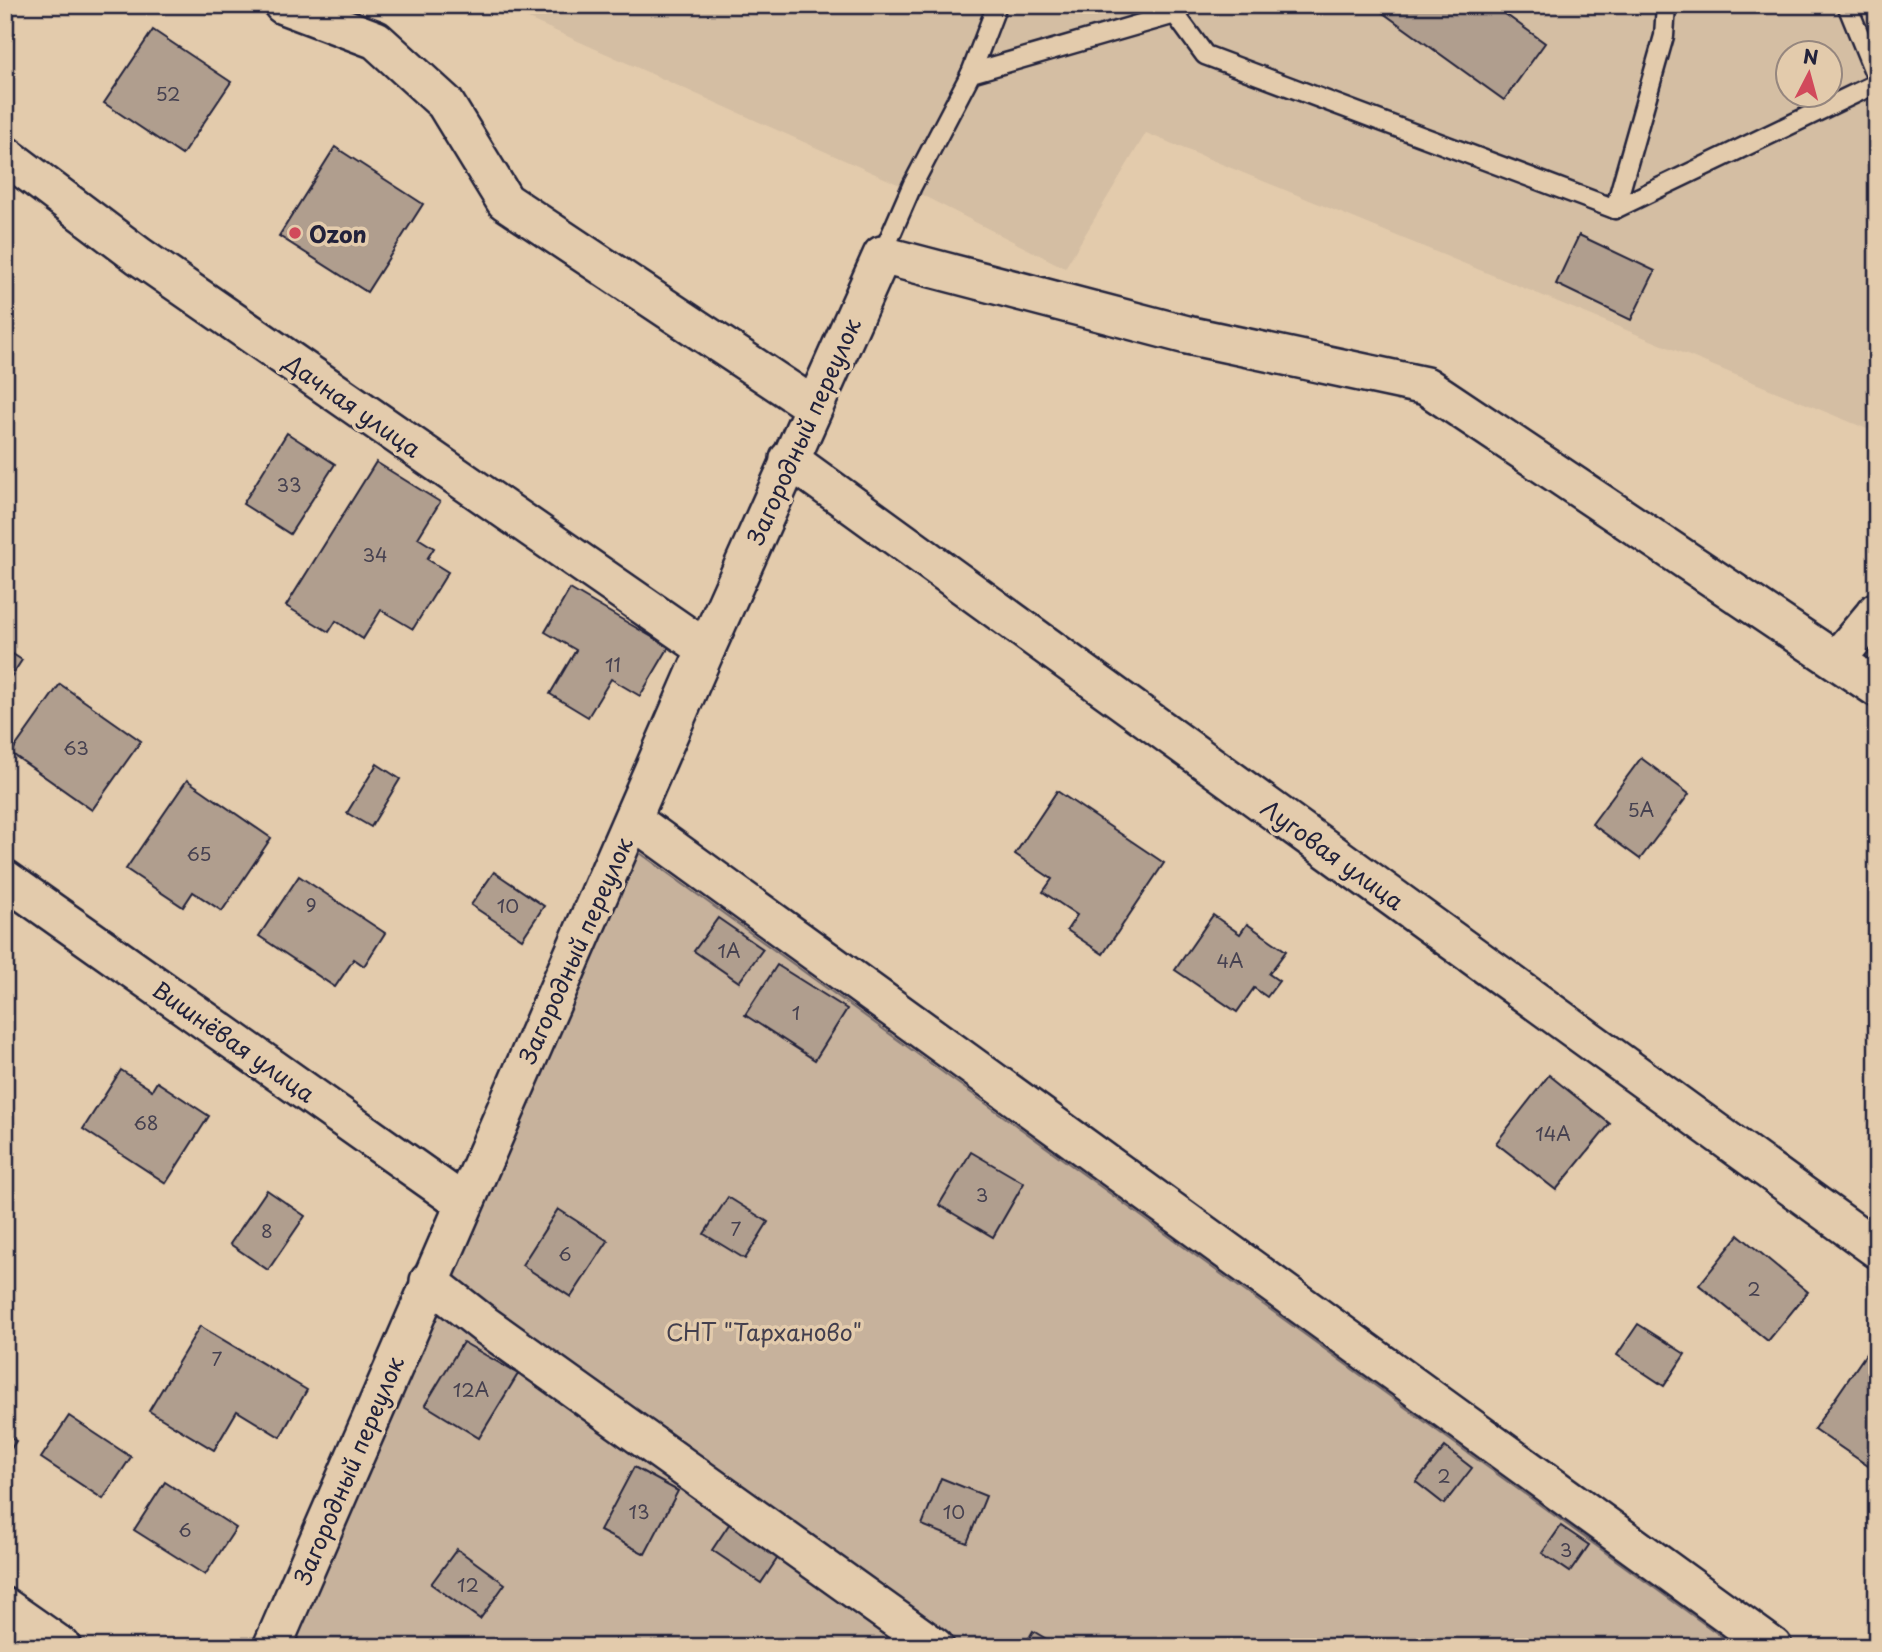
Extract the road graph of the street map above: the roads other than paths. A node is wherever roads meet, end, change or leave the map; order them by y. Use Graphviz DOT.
graph roads {
  1 [pos="283,5"];
  2 [pos="997,5"];
  3 [pos="1666,5"];
  4 [pos="1847,5"];
  5 [pos="1178,10"];
  6 [pos="971,73"];
  7 [pos="1877,81"];
  8 [pos="5,155"];
  9 [pos="1615,209"];
  10 [pos="882,256"];
  11 [pos="813,406"];
  12 [pos="789,460"];
  13 [pos="1877,611"];
  14 [pos="706,649"];
  15 [pos="1837,659"];
  16 [pos="1877,688"];
  17 [pos="633,820"];
  18 [pos="5,879"];
  19 [pos="463,1203"];
  20 [pos="1877,1249"];
  21 [pos="429,1281"];
  22 [pos="5,1607"];
  23 [pos="62,1647"];
  24 [pos="272,1647"];
  25 [pos="935,1647"];
  26 [pos="1773,1647"];
  1 -- 11 [label="street"];
  2 -- 6 [label="lane"];
  3 -- 9 [label="lane"];
  4 -- 7 [label="lane"];
  5 -- 6 [label="lane"];
  5 -- 9 [label="lane"];
  6 -- 10 [label="lane"];
  7 -- 9 [label="lane"];
  8 -- 14 [label="street, Дачная улица"];
  10 -- 11 [label="street, Загородный переулок"];
  10 -- 15 [label="street"];
  11 -- 12 [label="street, Загородный переулок"];
  12 -- 14 [label="street, Загородный переулок"];
  12 -- 20 [label="street, Луговая улица"];
  13 -- 15 [label="street"];
  14 -- 17 [label="street, Загородный переулок"];
  15 -- 16 [label="street"];
  17 -- 19 [label="street, Загородный переулок"];
  17 -- 26 [label="street"];
  18 -- 19 [label="street, Вишнёвая улица"];
  19 -- 21 [label="street, Загородный переулок"];
  21 -- 24 [label="street, Загородный переулок"];
  21 -- 25 [label="street"];
  22 -- 23 [label="street"];
}
